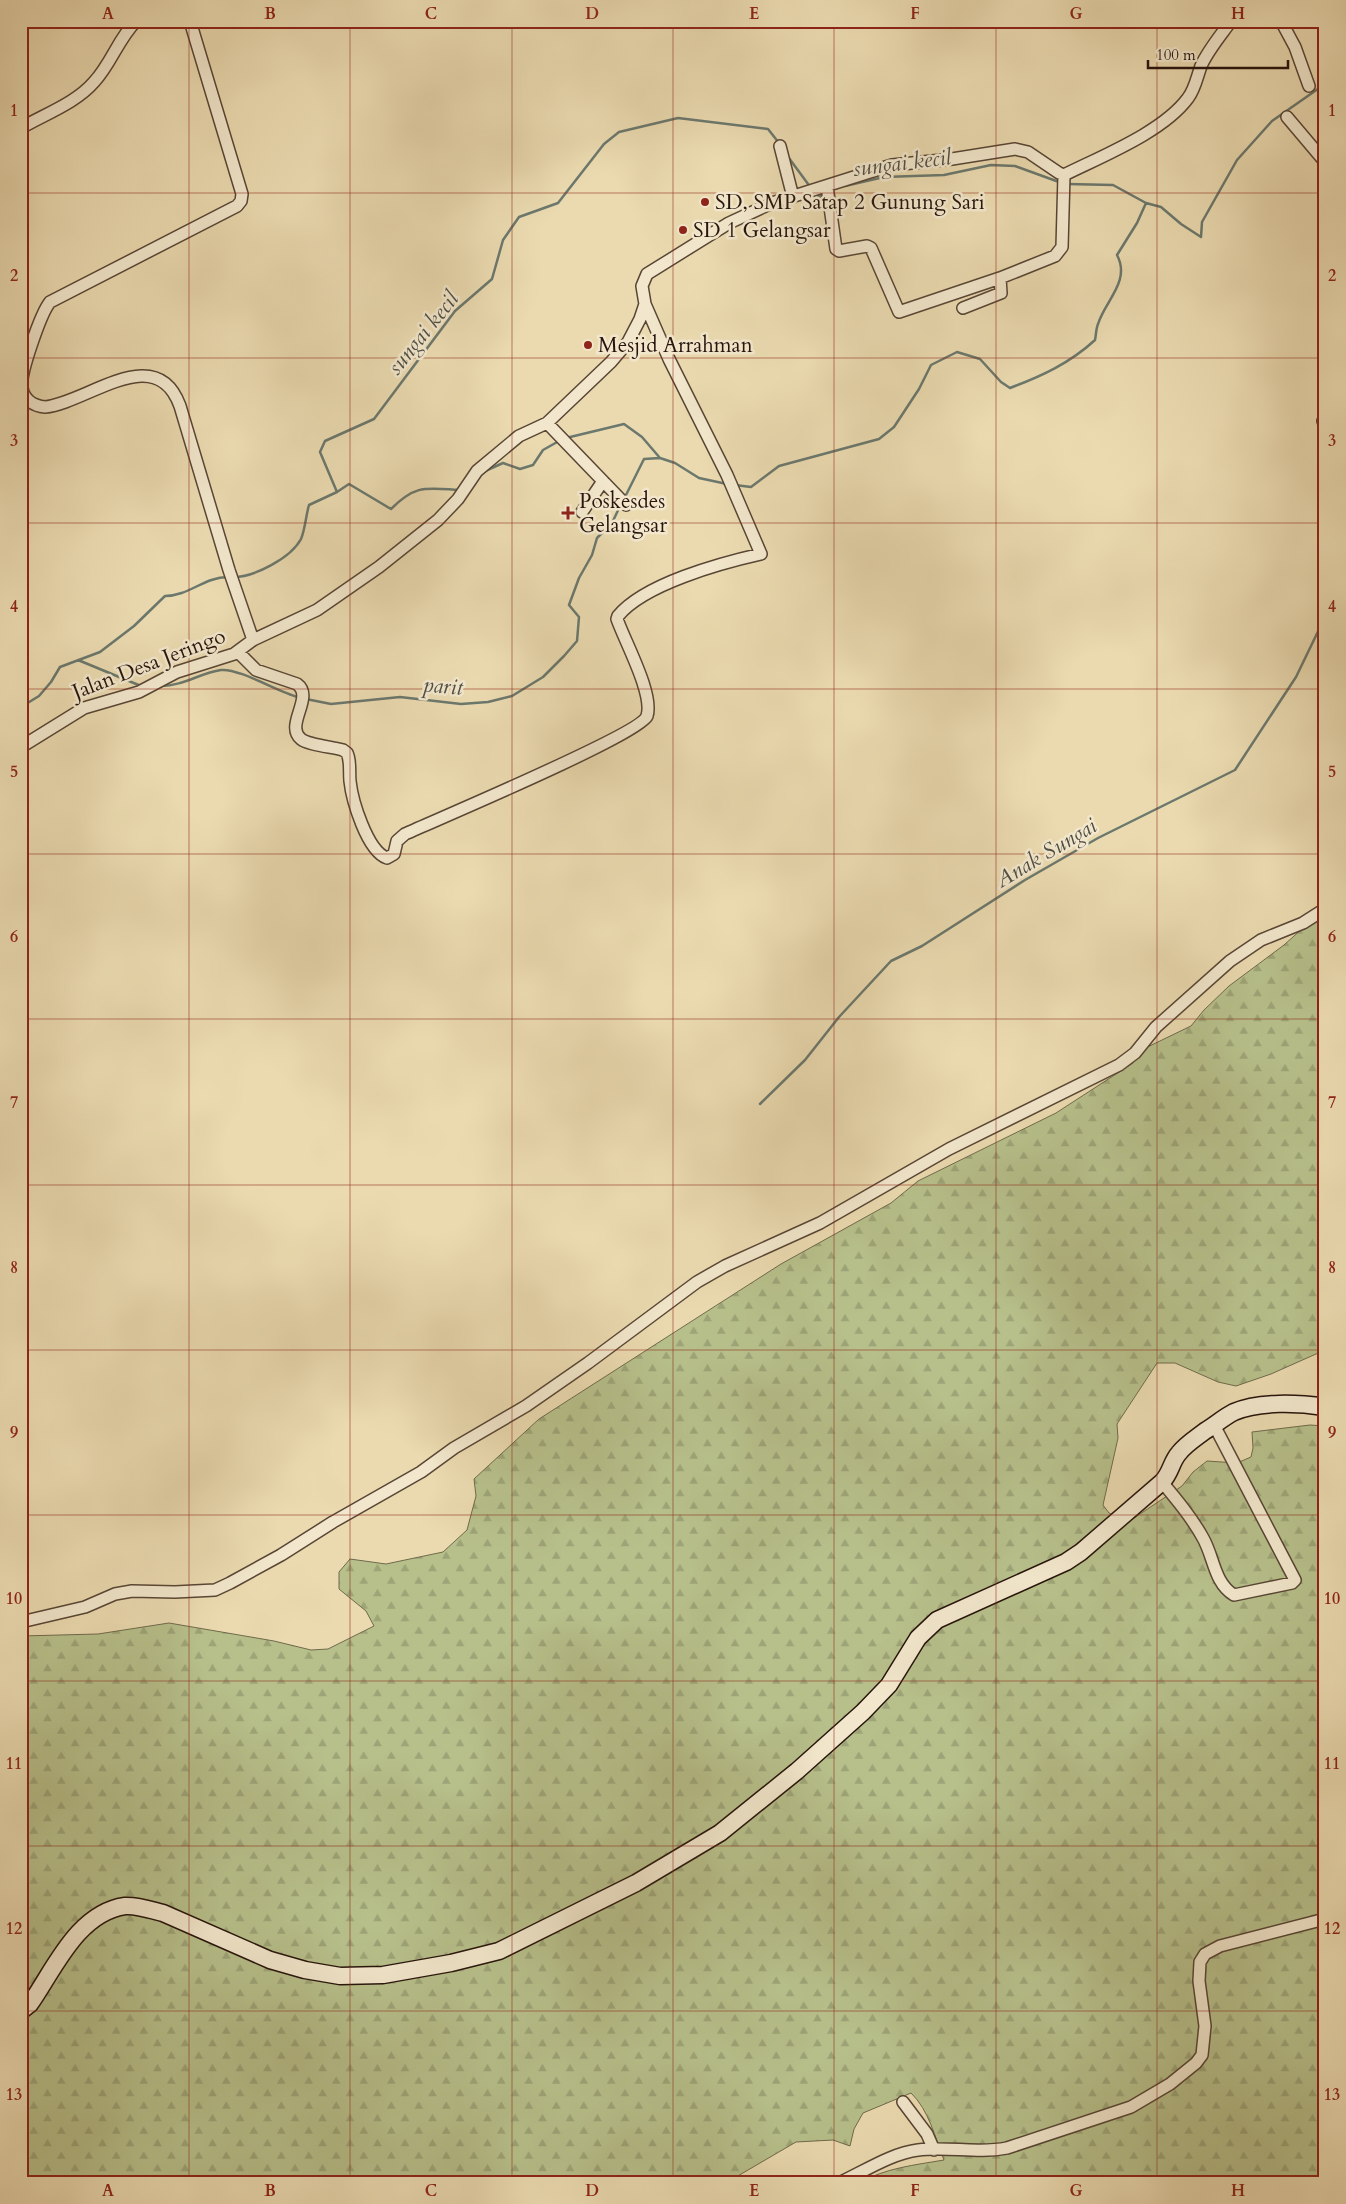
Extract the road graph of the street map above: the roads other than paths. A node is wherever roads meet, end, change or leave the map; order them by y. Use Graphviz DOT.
graph roads {
  1 [pos="136,21"];
  2 [pos="190,21"];
  3 [pos="1231,21"];
  4 [pos="1281,21"];
  5 [pos="1309,86"];
  6 [pos="1287,116"];
  7 [pos="21,128"];
  8 [pos="780,146"];
  9 [pos="1325,162"];
  10 [pos="1064,174"];
  11 [pos="826,190"];
  12 [pos="793,197"];
  13 [pos="1000,278"];
  14 [pos="645,304"];
  15 [pos="963,308"];
  16 [pos="547,423"];
  17 [pos="603,481"];
  18 [pos="626,505"];
  19 [pos="582,512"];
  20 [pos="253,640"];
  21 [pos="238,652"];
  22 [pos="21,747"];
  23 [pos="1325,909"];
  24 [pos="1325,1406"];
  25 [pos="1214,1425"];
  26 [pos="1162,1482"];
  27 [pos="21,1622"];
  28 [pos="1325,1919"];
  29 [pos="21,2010"];
  30 [pos="903,2102"];
  31 [pos="934,2150"];
  32 [pos="839,2183"];
  1 -- 7 [label="street"];
  2 -- 20 [label="street"];
  3 -- 10 [label="street"];
  4 -- 5 [label="street"];
  6 -- 9 [label="street"];
  8 -- 12 [label="street"];
  10 -- 11 [label="street, Jalan Desa Jeringo"];
  10 -- 13 [label="street"];
  11 -- 12 [label="street, Jalan Desa Jeringo"];
  11 -- 13 [label="street"];
  12 -- 14 [label="street, Jalan Desa Jeringo"];
  13 -- 15 [label="street"];
  14 -- 16 [label="street, Jalan Desa Jeringo"];
  14 -- 21 [label="street"];
  16 -- 17 [label="street"];
  16 -- 20 [label="street, Jalan Desa Jeringo"];
  17 -- 18 [label="street"];
  17 -- 19 [label="street"];
  20 -- 21 [label="street, Jalan Desa Jeringo"];
  21 -- 22 [label="street, Jalan Desa Jeringo"];
  23 -- 27 [label="street"];
  24 -- 25 [label="street"];
  25 -- 26 [label="street"];
  25 -- 26 [label="street"];
  26 -- 29 [label="street"];
  28 -- 31 [label="street"];
  30 -- 31 [label="street"];
  31 -- 32 [label="street"];
}
